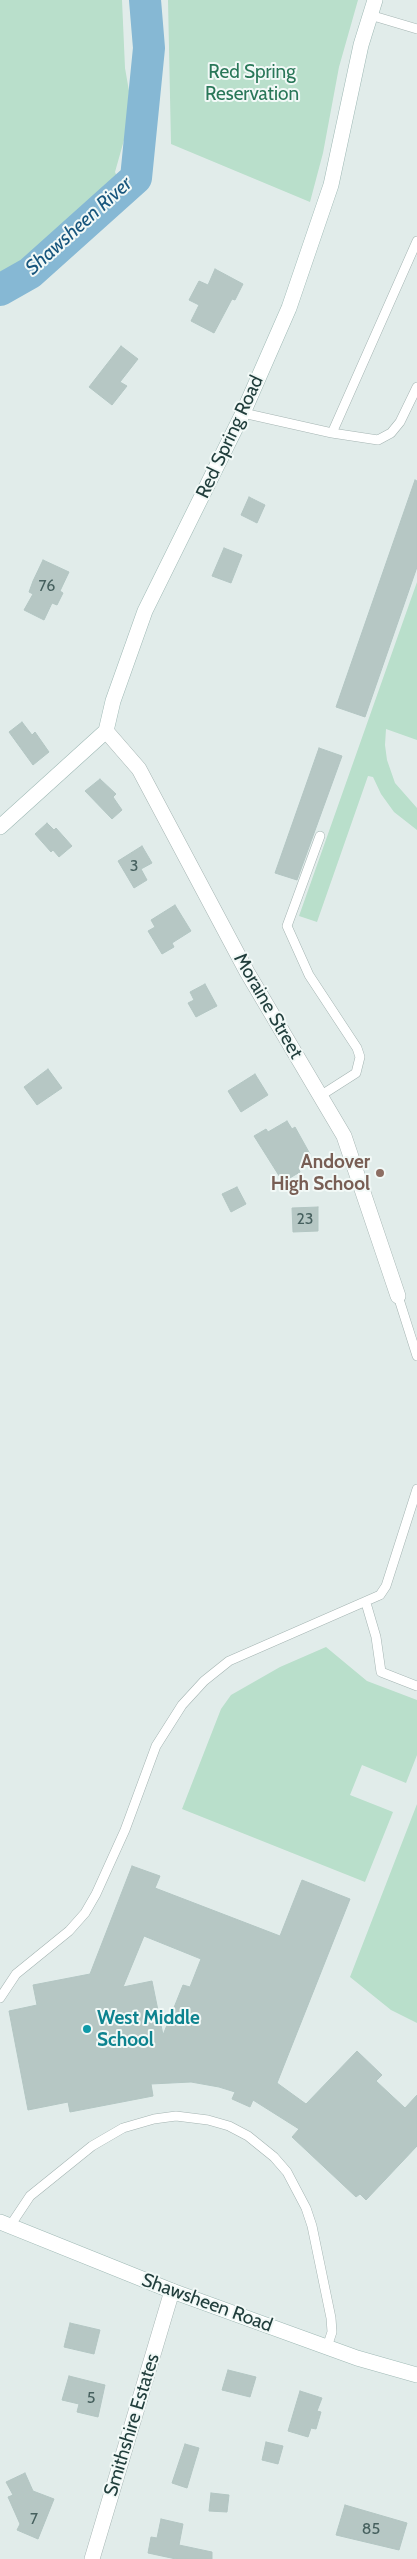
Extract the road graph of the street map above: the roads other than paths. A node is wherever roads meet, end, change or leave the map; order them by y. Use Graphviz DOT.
graph roads {
  1 [pos="375,0"];
  2 [pos="370,15"];
  3 [pos="417,29"];
  4 [pos="417,241"];
  5 [pos="417,387"];
  6 [pos="243,413"];
  7 [pos="332,433"];
  8 [pos="106,731"];
  9 [pos="0,827"];
  10 [pos="320,836"];
  11 [pos="320,1096"];
  12 [pos="398,1296"];
  13 [pos="417,1356"];
  14 [pos="417,1489"];
  15 [pos="366,1602"];
  16 [pos="417,1686"];
  17 [pos="0,1998"];
  18 [pos="5,2224"];
  19 [pos="172,2291"];
  20 [pos="327,2347"];
  21 [pos="417,2375"];
  22 [pos="92,2559"];
  1 -- 2 [label="main road, Red Spring Road"];
  2 -- 3 [label="lane"];
  2 -- 6 [label="main road, Red Spring Road"];
  4 -- 7 [label="lane"];
  5 -- 7 [label="lane"];
  6 -- 7 [label="lane"];
  6 -- 8 [label="main road, Red Spring Road"];
  8 -- 9 [label="main road"];
  8 -- 11 [label="main road, Moraine Street"];
  10 -- 11 [label="lane"];
  11 -- 12 [label="main road, Moraine Street"];
  12 -- 13 [label="lane"];
  14 -- 15 [label="lane"];
  15 -- 16 [label="lane"];
  15 -- 17 [label="lane"];
  18 -- 19 [label="main road, Shawsheen Road"];
  18 -- 20 [label="lane"];
  19 -- 20 [label="main road, Shawsheen Road"];
  19 -- 22 [label="main road, Smithshire Estates"];
  20 -- 21 [label="main road, Shawsheen Road"];
}
